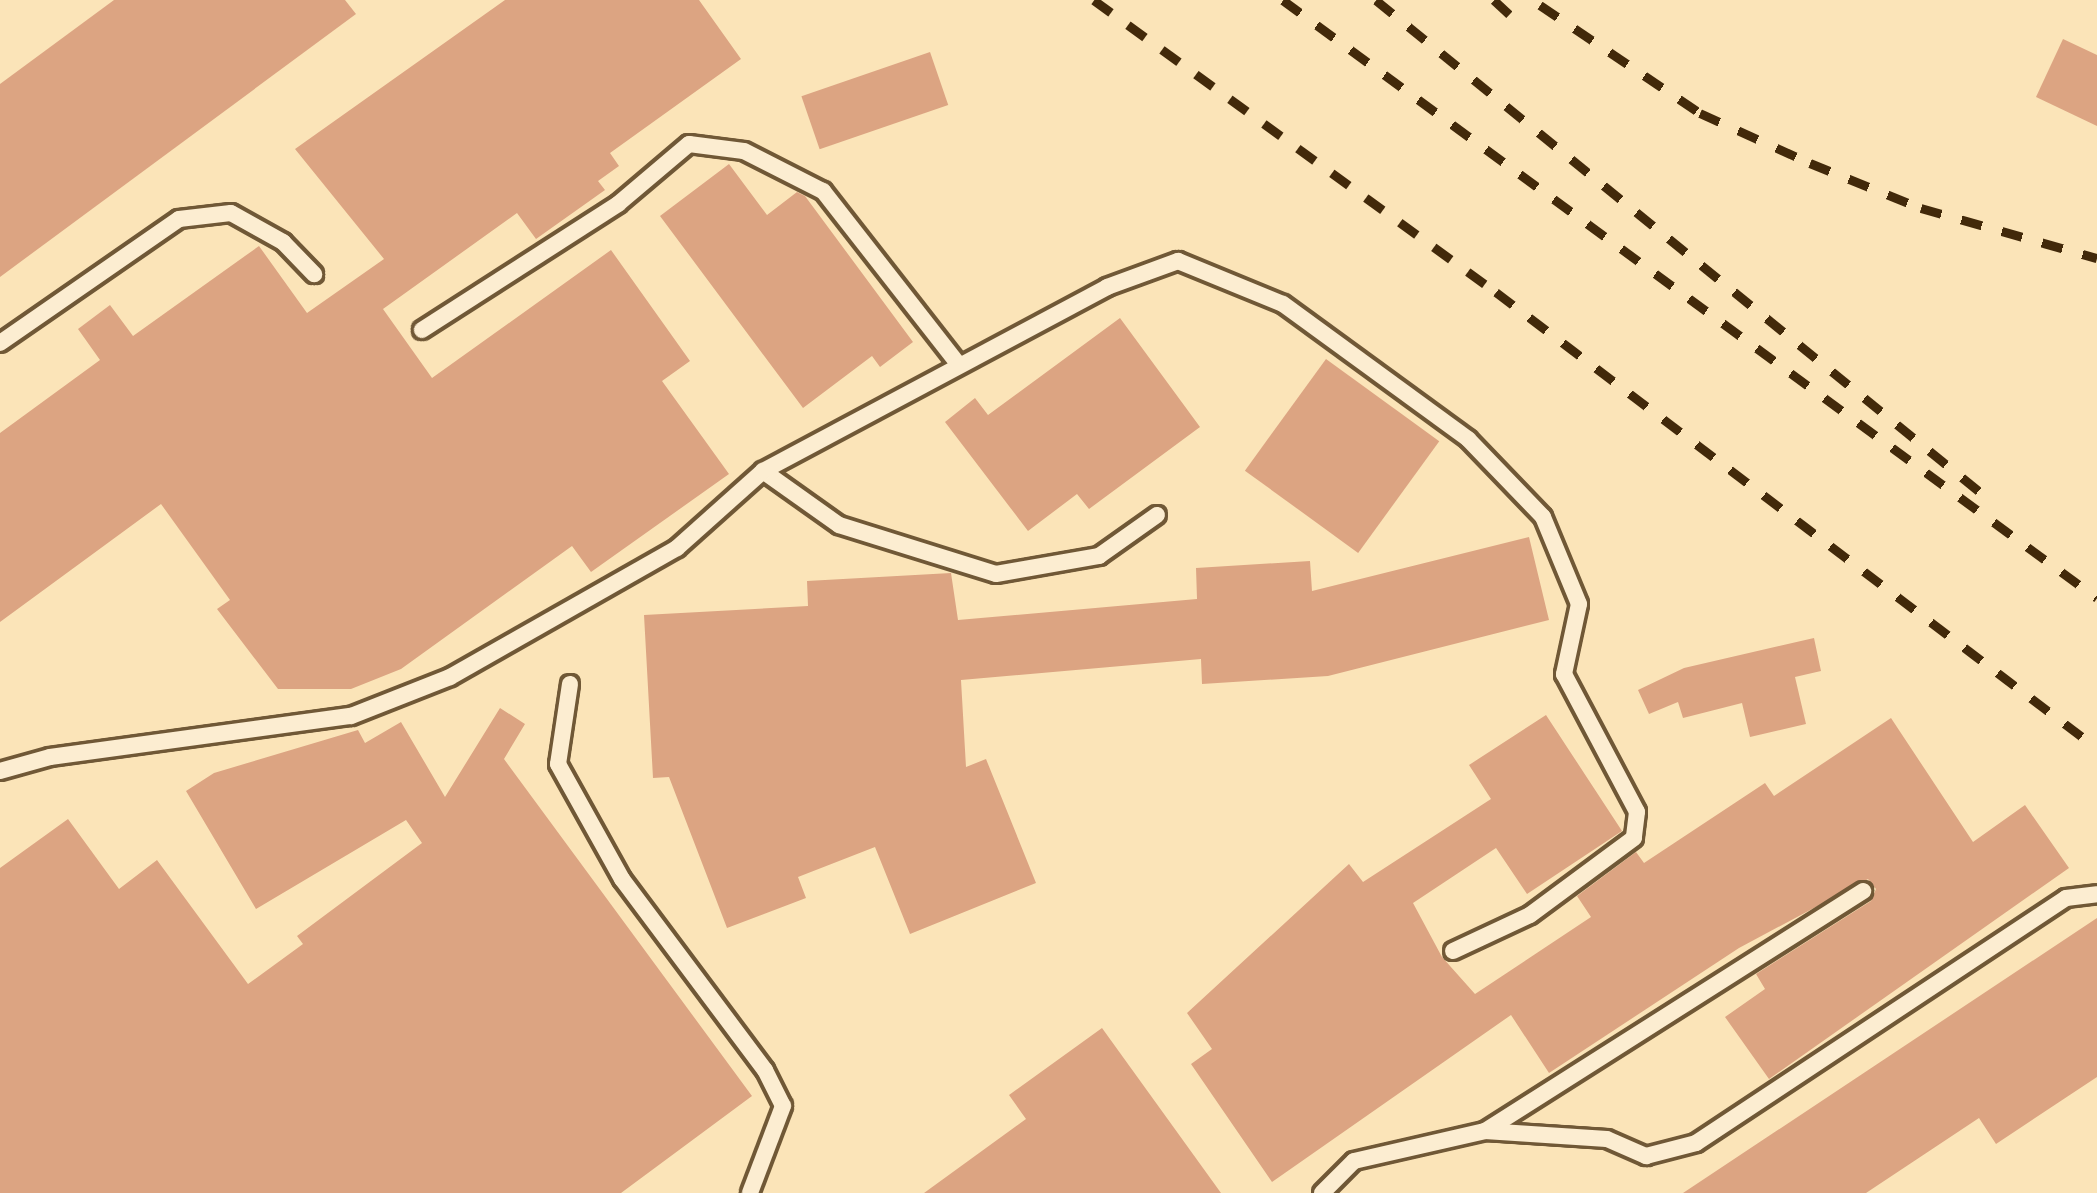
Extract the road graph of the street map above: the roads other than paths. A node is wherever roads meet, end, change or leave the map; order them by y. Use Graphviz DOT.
graph roads {
  1 [pos="314,274"];
  2 [pos="422,330"];
  3 [pos="0,344"];
  4 [pos="958,364"];
  5 [pos="763,471"];
  6 [pos="1157,515"];
  7 [pos="570,684"];
  8 [pos="0,771"];
  9 [pos="1863,891"];
  10 [pos="2097,894"];
  11 [pos="1453,951"];
  12 [pos="1485,1131"];
  13 [pos="750,1193"];
  14 [pos="1322,1193"];
  1 -- 3 [label="lane"];
  2 -- 4 [label="lane"];
  4 -- 5 [label="lane"];
  4 -- 11 [label="lane"];
  5 -- 6 [label="lane"];
  5 -- 8 [label="lane"];
  7 -- 13 [label="lane"];
  9 -- 12 [label="lane"];
  10 -- 12 [label="lane"];
  12 -- 14 [label="lane"];
}
